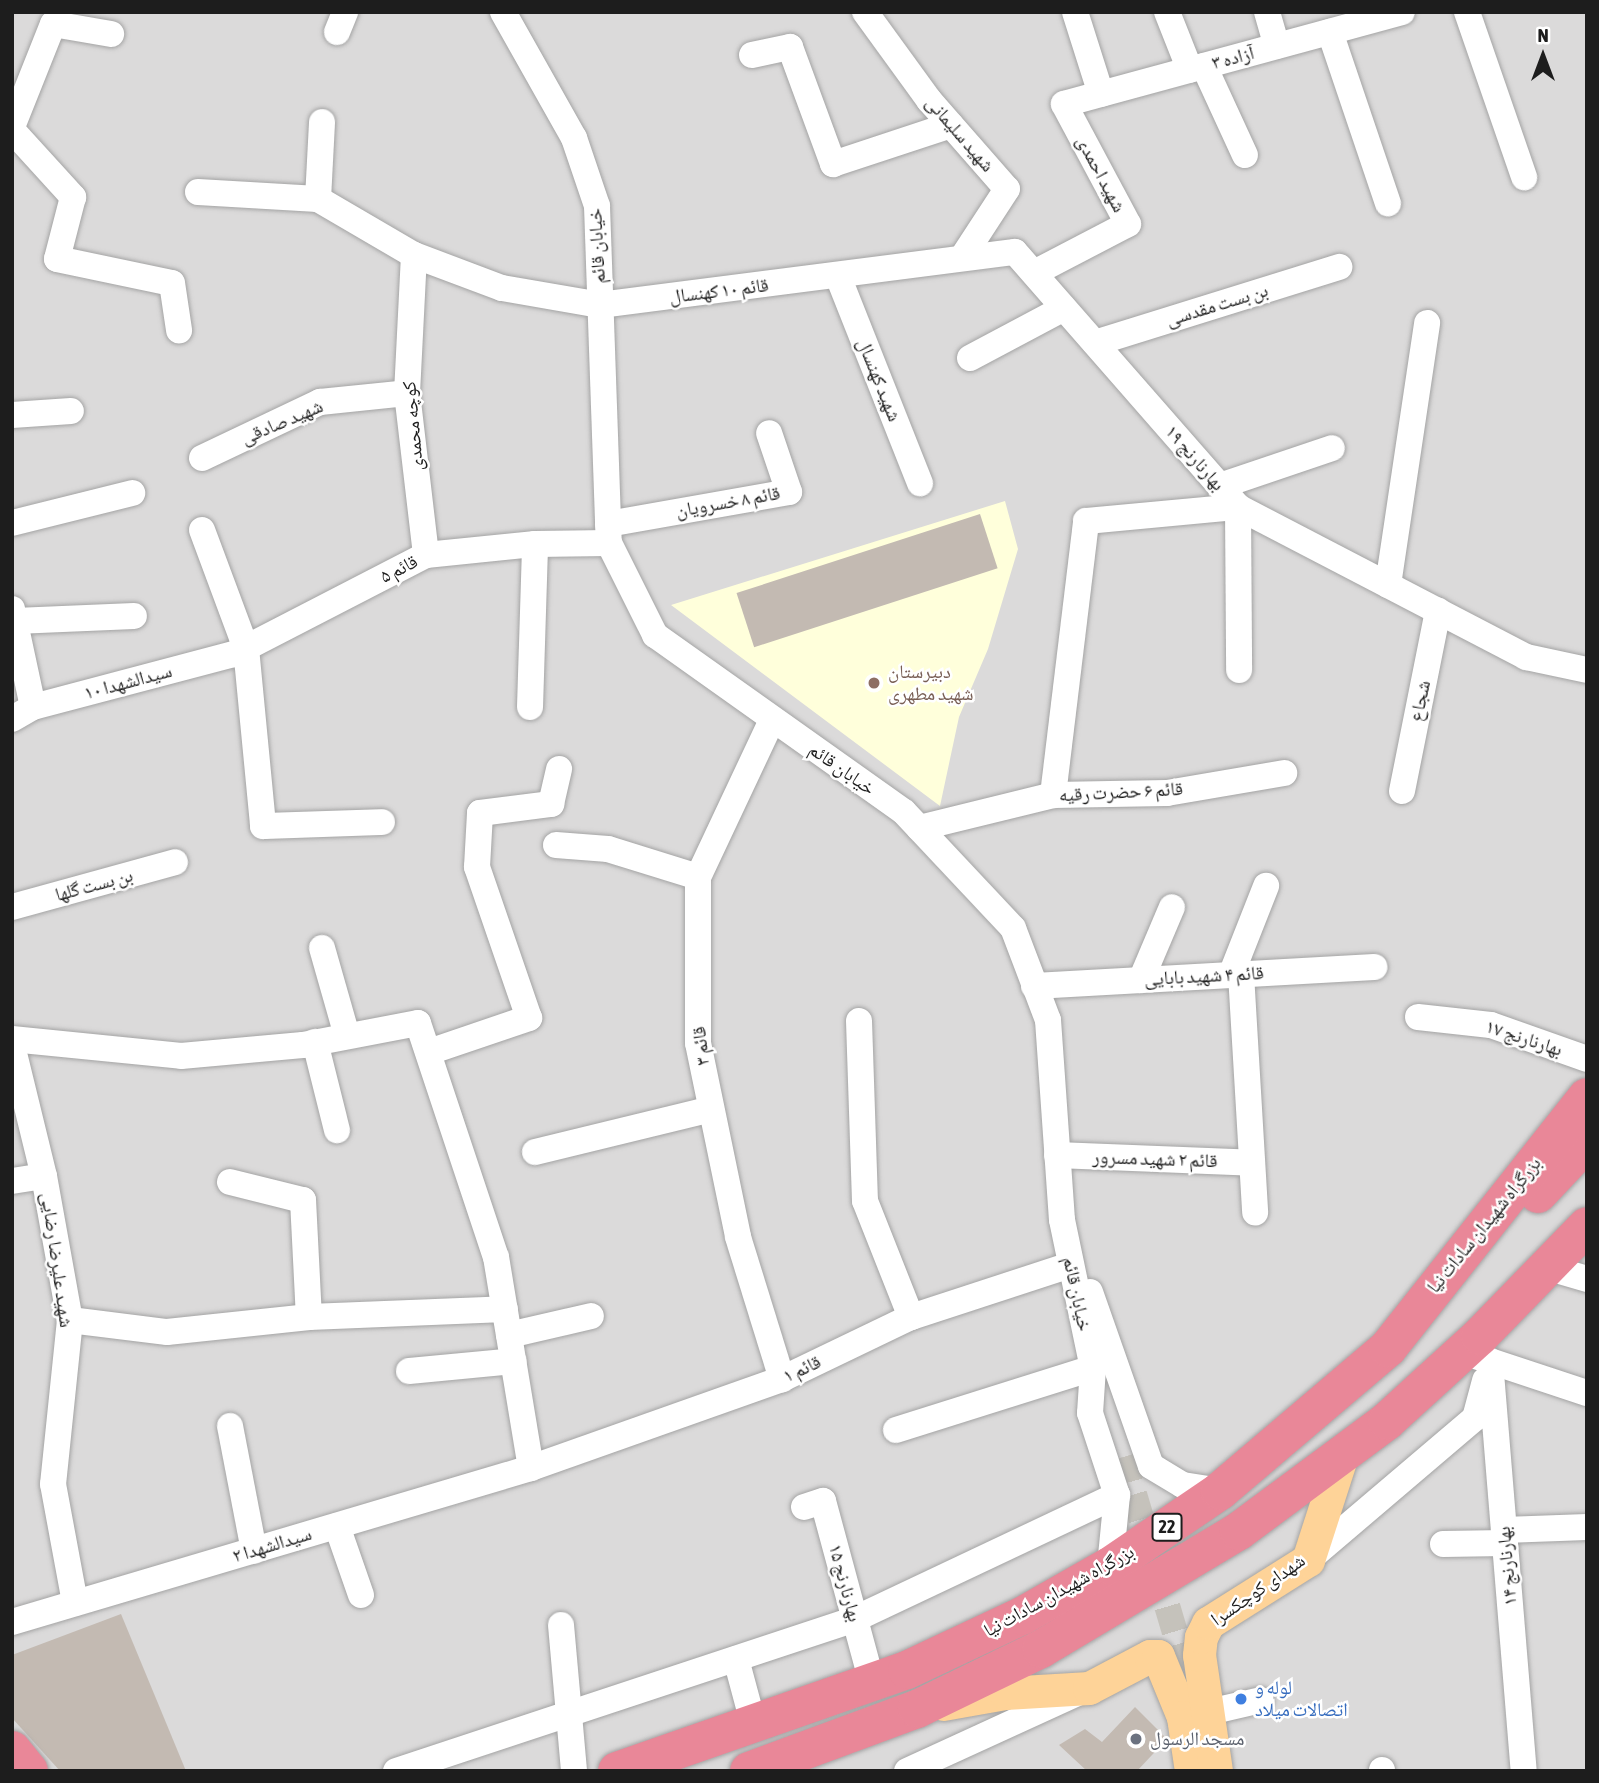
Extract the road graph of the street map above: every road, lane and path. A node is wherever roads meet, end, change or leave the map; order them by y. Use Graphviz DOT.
graph roads {
  1 [pos="865,12"];
  2 [pos="1075,12"];
  3 [pos="1167,12"];
  4 [pos="1267,12"];
  5 [pos="1402,12"];
  6 [pos="1467,12"];
  7 [pos="512,15"];
  8 [pos="1330,32"];
  9 [pos="111,34"];
  10 [pos="1277,46"];
  11 [pos="752,55"];
  12 [pos="1197,68"];
  13 [pos="1101,94"];
  14 [pos="1064,104"];
  15 [pos="322,122"];
  16 [pos="951,125"];
  17 [pos="12,128"];
  18 [pos="1245,155"];
  19 [pos="1524,177"];
  20 [pos="198,192"];
  21 [pos="318,199"];
  22 [pos="1388,203"];
  23 [pos="414,255"];
  24 [pos="962,258"];
  25 [pos="1339,267"];
  26 [pos="1034,272"];
  27 [pos="838,276"];
  28 [pos="600,304"];
  29 [pos="1064,308"];
  30 [pos="1427,323"];
  31 [pos="180,330"];
  32 [pos="1095,343"];
  33 [pos="970,358"];
  34 [pos="407,393"];
  35 [pos="71,411"];
  36 [pos="12,415"];
  37 [pos="769,433"];
  38 [pos="1332,448"];
  39 [pos="202,458"];
  40 [pos="920,483"];
  41 [pos="1220,486"];
  42 [pos="132,493"];
  43 [pos="1238,507"];
  44 [pos="12,523"];
  45 [pos="202,530"];
  46 [pos="608,533"];
  47 [pos="535,544"];
  48 [pos="426,555"];
  49 [pos="1388,585"];
  50 [pos="1438,611"];
  51 [pos="14,615"];
  52 [pos="134,616"];
  53 [pos="246,648"];
  54 [pos="1239,670"];
  55 [pos="1587,670"];
  56 [pos="530,707"];
  57 [pos="23,713"];
  58 [pos="772,720"];
  59 [pos="559,769"];
  60 [pos="1284,773"];
  61 [pos="1402,791"];
  62 [pos="1053,795"];
  63 [pos="383,822"];
  64 [pos="919,828"];
  65 [pos="556,845"];
  66 [pos="175,862"];
  67 [pos="698,877"];
  68 [pos="1266,886"];
  69 [pos="1171,906"];
  70 [pos="12,907"];
  71 [pos="322,947"];
  72 [pos="1374,967"];
  73 [pos="1236,975"];
  74 [pos="1141,980"];
  75 [pos="1034,986"];
  76 [pos="1418,1017"];
  77 [pos="859,1020"];
  78 [pos="347,1036"];
  79 [pos="12,1039"];
  80 [pos="315,1042"];
  81 [pos="12,1045"];
  82 [pos="429,1052"];
  83 [pos="1587,1059"];
  84 [pos="1587,1097"];
  85 [pos="711,1109"];
  86 [pos="337,1130"];
  87 [pos="1587,1142"];
  88 [pos="535,1153"];
  89 [pos="1057,1155"];
  90 [pos="1252,1163"];
  91 [pos="44,1176"];
  92 [pos="12,1181"];
  93 [pos="230,1182"];
  94 [pos="1255,1213"];
  95 [pos="1587,1226"];
  96 [pos="1070,1265"];
  97 [pos="1546,1267"];
  98 [pos="1587,1279"];
  99 [pos="1429,1294"];
  100 [pos="505,1309"];
  101 [pos="591,1316"];
  102 [pos="309,1317"];
  103 [pos="911,1317"];
  104 [pos="70,1320"];
  105 [pos="509,1335"];
  106 [pos="1476,1356"];
  107 [pos="514,1361"];
  108 [pos="1093,1368"];
  109 [pos="409,1371"];
  110 [pos="782,1379"];
  111 [pos="1587,1393"];
  112 [pos="230,1426"];
  113 [pos="896,1430"];
  114 [pos="1342,1455"];
  115 [pos="1123,1457"];
  116 [pos="531,1468"];
  117 [pos="1220,1491"];
  118 [pos="1117,1495"];
  119 [pos="804,1507"];
  120 [pos="337,1526"];
  121 [pos="1587,1527"];
  122 [pos="1504,1536"];
  123 [pos="1443,1544"];
  124 [pos="254,1550"];
  125 [pos="1308,1560"];
  126 [pos="1110,1566"];
  127 [pos="361,1595"];
  128 [pos="75,1603"];
  129 [pos="855,1619"];
  130 [pos="12,1622"];
  131 [pos="561,1625"];
  132 [pos="736,1659"];
  133 [pos="872,1683"];
  134 [pos="1089,1688"];
  135 [pos="1261,1700"];
  136 [pos="916,1709"];
  137 [pos="1196,1715"];
  138 [pos="569,1716"];
  139 [pos="754,1726"];
  140 [pos="12,1750"];
  141 [pos="429,1766"];
  142 [pos="29,1771"];
  143 [pos="396,1771"];
  144 [pos="574,1771"];
  145 [pos="617,1771"];
  146 [pos="749,1771"];
  147 [pos="907,1771"];
  148 [pos="1191,1771"];
  149 [pos="1216,1771"];
  150 [pos="1524,1771"];
  1 -- 16 [label="street, شهید سلیمانی"];
  2 -- 13 [label="street"];
  3 -- 12 [label="street"];
  4 -- 10 [label="street"];
  5 -- 8 [label="street, آزاده ۳"];
  6 -- 19 [label="street"];
  7 -- 28 [label="street, خیابان قائم"];
  8 -- 10 [label="street, آزاده ۳"];
  8 -- 22 [label="street"];
  9 -- 17 [label="street"];
  10 -- 12 [label="street, آزاده ۳"];
  11 -- 16 [label="street"];
  12 -- 13 [label="street, آزاده ۳"];
  12 -- 18 [label="street"];
  13 -- 14 [label="street, آزاده ۳"];
  14 -- 26 [label="street, شهید احمدی"];
  15 -- 21 [label="street"];
  16 -- 24 [label="street, شهید سلیمانی"];
  17 -- 31 [label="street"];
  20 -- 21 [label="street"];
  21 -- 23 [label="street, قائم ۱۰ کهنسال"];
  23 -- 28 [label="street, قائم ۱۰ کهنسال"];
  23 -- 34 [label="street, کوچه محمدی"];
  24 -- 26 [label="street, بهارنارنج ۱۹"];
  24 -- 27 [label="street, بهارنارنج ۱۹"];
  25 -- 32 [label="street, بن بست مقدسی"];
  26 -- 29 [label="street, بهارنارنج ۱۹"];
  27 -- 28 [label="street, قائم ۱۰ کهنسال"];
  27 -- 40 [label="street, شهید کهنسال"];
  28 -- 46 [label="street, خیابان قائم"];
  29 -- 32 [label="street, بهارنارنج ۱۹"];
  29 -- 33 [label="street"];
  30 -- 49 [label="street"];
  32 -- 41 [label="street, بهارنارنج ۱۹"];
  34 -- 39 [label="street, شهید صادقی"];
  34 -- 48 [label="street, کوچه محمدی"];
  35 -- 36 [label="street"];
  37 -- 46 [label="street, قائم ۸ خسرویان"];
  38 -- 41 [label="street"];
  41 -- 43 [label="street, بهارنارنج ۱۹"];
  42 -- 44 [label="street"];
  43 -- 49 [label="street, بهارنارنج ۱۹"];
  43 -- 54 [label="street"];
  43 -- 62 [label="street"];
  45 -- 53 [label="street"];
  46 -- 47 [label="street, قائم ۵"];
  46 -- 58 [label="street, خیابان قائم"];
  47 -- 48 [label="street, قائم ۵"];
  47 -- 56 [label="street"];
  48 -- 53 [label="street, قائم ۵"];
  49 -- 50 [label="street, بهارنارنج ۱۹"];
  50 -- 55 [label="street, بهارنارنج ۱۹"];
  50 -- 61 [label="street, شجاع"];
  51 -- 52 [label="street"];
  51 -- 57 [label="street"];
  53 -- 57 [label="street, سیدالشهدا ۱۰"];
  53 -- 63 [label="street"];
  58 -- 64 [label="street, خیابان قائم"];
  58 -- 67 [label="street, قائم ۳"];
  59 -- 82 [label="street"];
  60 -- 62 [label="street, قائم ۶ حضرت رقیه"];
  62 -- 64 [label="street, قائم ۶ حضرت رقیه"];
  64 -- 75 [label="street, خیابان قائم"];
  65 -- 67 [label="street"];
  66 -- 70 [label="street, بن بست گلها"];
  67 -- 85 [label="street, قائم ۳"];
  68 -- 73 [label="street"];
  69 -- 74 [label="street"];
  71 -- 78 [label="street"];
  72 -- 73 [label="street, قائم ۴ شهید بابایی"];
  73 -- 74 [label="street, قائم ۴ شهید بابایی"];
  73 -- 90 [label="street"];
  74 -- 75 [label="street, قائم ۴ شهید بابایی"];
  75 -- 89 [label="street, خیابان قائم"];
  76 -- 83 [label="street, بهارنارنج ۱۷"];
  77 -- 103 [label="street"];
  78 -- 80 [label="street"];
  78 -- 82 [label="street"];
  79 -- 80 [label="street"];
  80 -- 86 [label="street"];
  81 -- 91 [label="street, شهید علیرضا رضایی"];
  82 -- 100 [label="street"];
  84 -- 99 [label="highway, بزرگراه شهیدان سادات نیا / 22"];
  85 -- 88 [label="street"];
  85 -- 110 [label="street, قائم ۳"];
  87 -- 99 [label="highway"];
  89 -- 90 [label="street, قائم ۲ شهید مسرور"];
  89 -- 96 [label="street, خیابان قائم"];
  90 -- 94 [label="street"];
  91 -- 92 [label="street"];
  91 -- 104 [label="street, شهید علیرضا رضایی"];
  93 -- 102 [label="street"];
  95 -- 97 [label="highway, بزرگراه شهیدان سادات نیا / 22"];
  96 -- 103 [label="street, قائم ۱"];
  96 -- 108 [label="street, خیابان قائم"];
  96 -- 117 [label="street"];
  97 -- 98 [label="street"];
  97 -- 106 [label="highway, بزرگراه شهیدان سادات نیا / 22"];
  99 -- 117 [label="highway, بزرگراه شهیدان سادات نیا / 22"];
  100 -- 102 [label="street"];
  100 -- 105 [label="street"];
  101 -- 105 [label="street"];
  102 -- 104 [label="street"];
  103 -- 110 [label="street, قائم ۱"];
  104 -- 128 [label="street, شهید علیرضا رضایی"];
  105 -- 107 [label="street"];
  106 -- 111 [label="street"];
  106 -- 114 [label="highway, بزرگراه شهیدان سادات نیا / 22"];
  106 -- 122 [label="street, بهارنارنج ۱۴"];
  106 -- 125 [label="street"];
  107 -- 109 [label="street"];
  107 -- 116 [label="street"];
  108 -- 113 [label="street"];
  108 -- 115 [label="street"];
  108 -- 118 [label="street, خیابان قائم"];
  110 -- 116 [label="street, قائم ۱"];
  112 -- 124 [label="street"];
  114 -- 125 [label="main road, شهدای کوچکسرا"];
  114 -- 136 [label="highway, بزرگراه شهیدان سادات نیا / 22"];
  116 -- 120 [label="street, سیدالشهدا ۲"];
  117 -- 126 [label="highway, بزرگراه شهیدان سادات نیا / 22"];
  118 -- 126 [label="street, خیابان قائم"];
  118 -- 129 [label="street"];
  119 -- 129 [label="street, بهارنارنج ۱۵"];
  120 -- 124 [label="street, سیدالشهدا ۲"];
  120 -- 127 [label="street"];
  121 -- 122 [label="street"];
  122 -- 123 [label="street"];
  122 -- 150 [label="street, بهارنارنج ۱۴"];
  124 -- 128 [label="street, سیدالشهدا ۲"];
  125 -- 137 [label="main road, شهدای کوچکسرا"];
  126 -- 133 [label="highway, بزرگراه شهیدان سادات نیا / 22"];
  128 -- 130 [label="street, سیدالشهدا ۲"];
  129 -- 132 [label="street"];
  129 -- 133 [label="street, بهارنارنج ۱۵"];
  131 -- 138 [label="street"];
  132 -- 138 [label="street"];
  132 -- 139 [label="street"];
  133 -- 139 [label="highway, بزرگراه شهیدان سادات نیا / 22"];
  134 -- 136 [label="main road, شهدای کوچکسرا"];
  134 -- 137 [label="main road, شهدای کوچکسرا"];
  134 -- 147 [label="street"];
  135 -- 137 [label="street"];
  136 -- 146 [label="highway, بزرگراه شهیدان سادات نیا / 22"];
  137 -- 148 [label="main road, شهدای کوچکسرا"];
  137 -- 149 [label="main road, شهدای کوچکسرا"];
  138 -- 141 [label="street"];
  138 -- 144 [label="street"];
  139 -- 145 [label="highway, بزرگراه شهیدان سادات نیا / 22"];
  140 -- 142 [label="highway"];
  141 -- 143 [label="street"];
}
